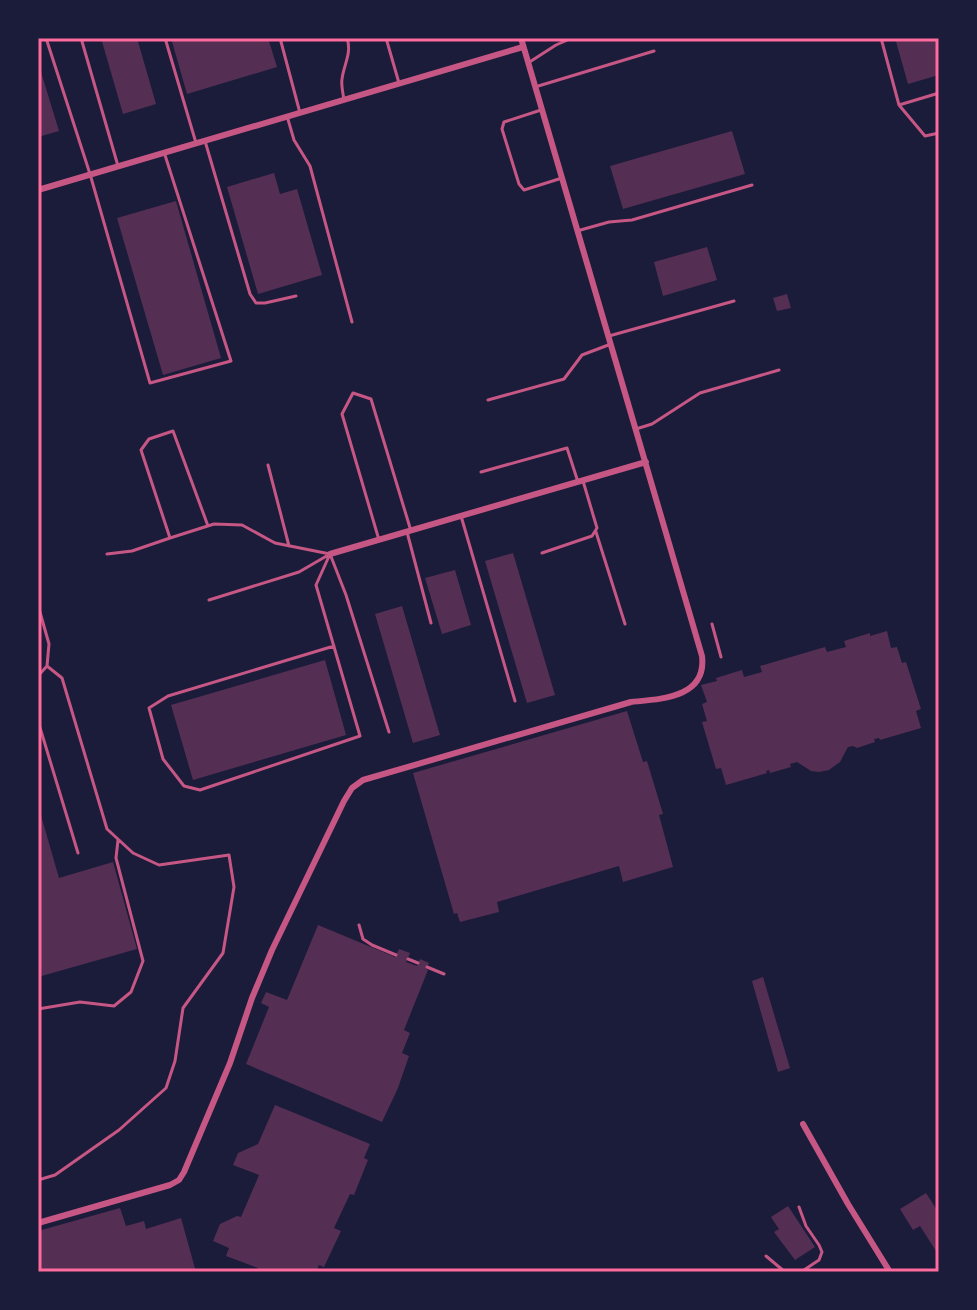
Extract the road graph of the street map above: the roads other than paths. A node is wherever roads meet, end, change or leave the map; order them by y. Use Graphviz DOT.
graph roads {
  1 [pos="46,38"];
  2 [pos="81,38"];
  3 [pos="165,38"];
  4 [pos="280,38"];
  5 [pos="347,38"];
  6 [pos="386,38"];
  7 [pos="521,38"];
  8 [pos="572,38"];
  9 [pos="881,38"];
  10 [pos="523,47"];
  11 [pos="654,51"];
  12 [pos="528,63"];
  13 [pos="399,83"];
  14 [pos="535,87"];
  15 [pos="939,93"];
  16 [pos="344,100"];
  17 [pos="899,105"];
  18 [pos="542,110"];
  19 [pos="300,113"];
  20 [pos="287,116"];
  21 [pos="939,133"];
  22 [pos="205,141"];
  23 [pos="196,143"];
  24 [pos="164,152"];
  25 [pos="118,166"];
  26 [pos="90,174"];
  27 [pos="562,178"];
  28 [pos="752,185"];
  29 [pos="38,190"];
  30 [pos="577,231"];
  31 [pos="296,296"];
  32 [pos="734,301"];
  33 [pos="352,322"];
  34 [pos="609,336"];
  35 [pos="611,344"];
  36 [pos="779,370"];
  37 [pos="488,400"];
  38 [pos="636,429"];
  39 [pos="646,462"];
  40 [pos="268,465"];
  41 [pos="481,472"];
  42 [pos="581,481"];
  43 [pos="461,516"];
  44 [pos="208,526"];
  45 [pos="409,531"];
  46 [pos="596,532"];
  47 [pos="170,538"];
  48 [pos="379,540"];
  49 [pos="289,546"];
  50 [pos="542,553"];
  51 [pos="107,554"];
  52 [pos="330,554"];
  53 [pos="209,600"];
  54 [pos="38,605"];
  55 [pos="431,623"];
  56 [pos="625,624"];
  57 [pos="712,624"];
  58 [pos="334,646"];
  59 [pos="721,657"];
  60 [pos="47,666"];
  61 [pos="38,676"];
  62 [pos="515,701"];
  63 [pos="38,721"];
  64 [pos="389,732"];
  65 [pos="118,840"];
  66 [pos="78,853"];
  67 [pos="359,925"];
  68 [pos="396,955"];
  69 [pos="408,959"];
  70 [pos="418,963"];
  71 [pos="427,967"];
  72 [pos="444,974"];
  73 [pos="38,1009"];
  74 [pos="803,1124"];
  75 [pos="38,1180"];
  76 [pos="799,1207"];
  77 [pos="38,1223"];
  78 [pos="766,1256"];
  79 [pos="785,1272"];
  80 [pos="801,1272"];
  81 [pos="890,1272"];
  1 -- 26 [label="lane"];
  2 -- 25 [label="lane"];
  3 -- 23 [label="lane"];
  4 -- 19 [label="lane"];
  5 -- 16 [label="lane"];
  6 -- 13 [label="lane"];
  7 -- 10 [label="street"];
  8 -- 12 [label="lane"];
  9 -- 17 [label="lane"];
  10 -- 12 [label="street"];
  10 -- 13 [label="street"];
  11 -- 14 [label="lane"];
  12 -- 14 [label="street"];
  13 -- 16 [label="street"];
  14 -- 18 [label="street"];
  15 -- 17 [label="lane"];
  16 -- 19 [label="street"];
  17 -- 21 [label="lane"];
  18 -- 27 [label="street"];
  18 -- 27 [label="lane"];
  19 -- 20 [label="street"];
  20 -- 22 [label="street"];
  20 -- 33 [label="lane"];
  22 -- 23 [label="street"];
  22 -- 31 [label="lane"];
  23 -- 24 [label="street"];
  24 -- 25 [label="street"];
  24 -- 26 [label="lane"];
  25 -- 26 [label="street"];
  26 -- 29 [label="street"];
  27 -- 30 [label="street"];
  28 -- 30 [label="lane"];
  30 -- 34 [label="street"];
  32 -- 34 [label="lane"];
  34 -- 35 [label="street"];
  35 -- 37 [label="lane"];
  35 -- 38 [label="street"];
  36 -- 38 [label="lane"];
  38 -- 39 [label="street"];
  39 -- 42 [label="street"];
  39 -- 77 [label="street"];
  40 -- 49 [label="lane"];
  41 -- 42 [label="lane"];
  42 -- 43 [label="street"];
  42 -- 46 [label="lane"];
  43 -- 45 [label="street"];
  43 -- 62 [label="lane"];
  44 -- 47 [label="lane"];
  44 -- 47 [label="lane"];
  44 -- 49 [label="lane"];
  45 -- 48 [label="street"];
  45 -- 48 [label="lane"];
  45 -- 55 [label="lane"];
  46 -- 50 [label="lane"];
  46 -- 56 [label="lane"];
  47 -- 51 [label="lane"];
  48 -- 52 [label="street"];
  49 -- 52 [label="lane"];
  52 -- 53 [label="lane"];
  52 -- 58 [label="lane"];
  52 -- 64 [label="lane"];
  54 -- 60 [label="lane"];
  57 -- 59 [label="lane"];
  58 -- 58 [label="lane"];
  60 -- 61 [label="lane"];
  60 -- 65 [label="lane"];
  63 -- 66 [label="lane"];
  65 -- 73 [label="lane"];
  65 -- 75 [label="lane"];
  67 -- 68 [label="lane"];
  69 -- 70 [label="lane"];
  71 -- 72 [label="lane"];
  74 -- 81 [label="street"];
  76 -- 80 [label="lane"];
  78 -- 79 [label="lane"];
}
